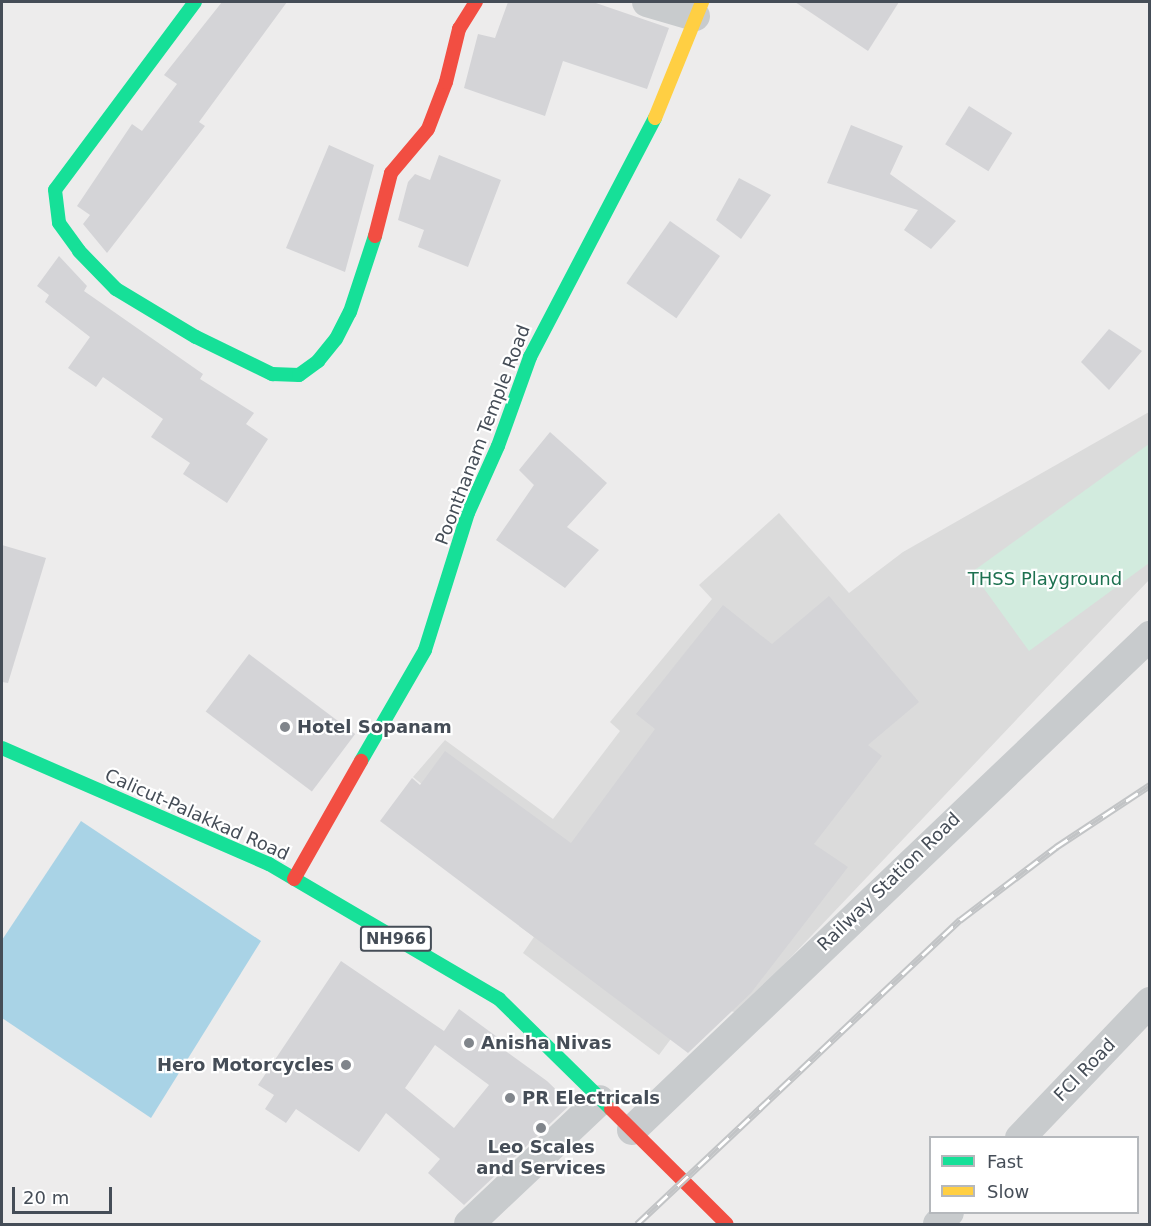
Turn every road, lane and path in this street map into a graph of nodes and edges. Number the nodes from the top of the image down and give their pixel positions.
1 (195, 2) edge
2 (476, 2) edge
3 (647, 2) edge
4 (699, 9) edge
5 (1149, 636) edge
6 (2, 748) edge
7 (294, 879) junction
8 (1149, 1002) edge
9 (600, 1100) junction
10 (632, 1130) junction
11 (1021, 1136) edge
12 (469, 1224) edge
13 (726, 1224) edge

1 - 2 main road
3 - 4 street
4 - 7 main road, Poonthanam Temple Road
5 - 10 street, Railway Station Road
6 - 7 main road, Calicut-Palakkad Road / NH966
7 - 9 main road, Calicut-Palakkad Road / NH966
8 - 11 street, FCI Road
9 - 10 main road, Calicut-Palakkad Road / NH966
9 - 12 street
10 - 13 main road, Calicut-Palakkad Road / NH966

